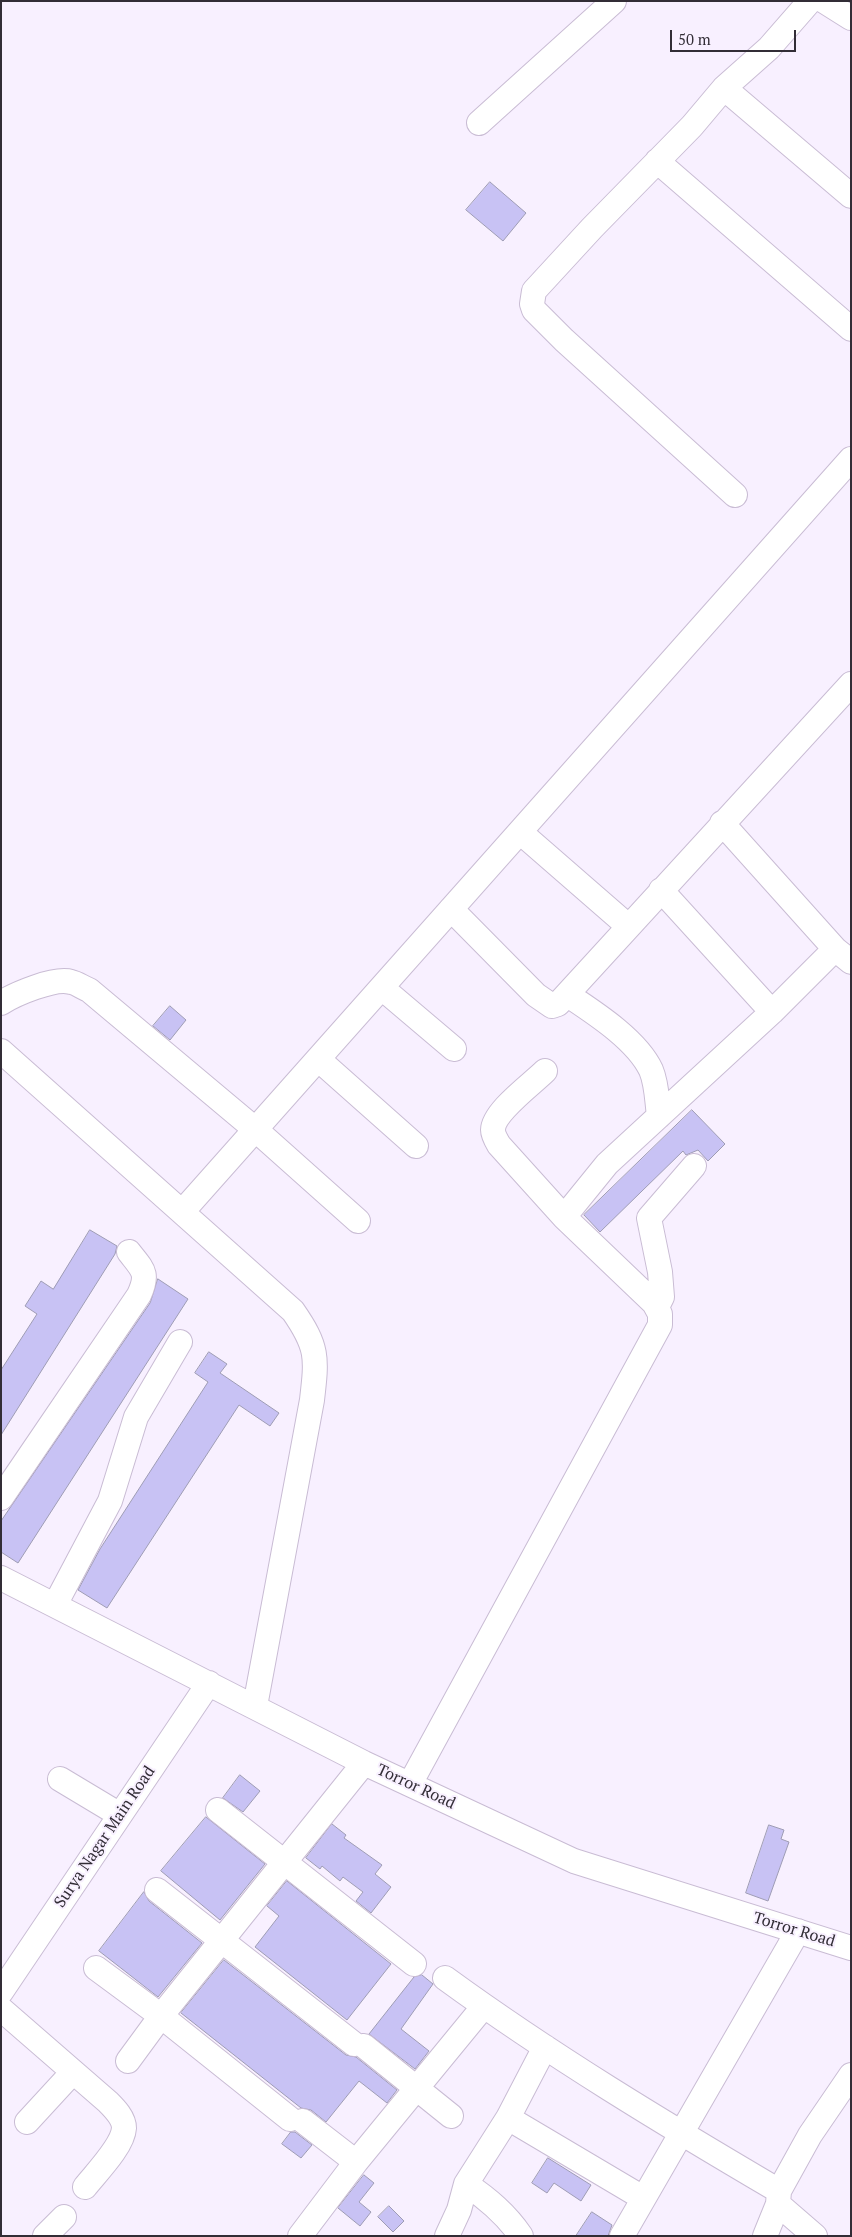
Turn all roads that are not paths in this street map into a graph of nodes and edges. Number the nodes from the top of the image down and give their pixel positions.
1 (614, 1) edge
2 (810, 1) edge
3 (824, 1) edge
4 (851, 18) edge
5 (724, 88) junction
6 (479, 122) dead end
7 (657, 160) junction
8 (851, 196) edge
9 (851, 329) edge
10 (851, 459) edge
11 (734, 495) dead end
12 (851, 684) edge
13 (722, 823) junction
14 (520, 832) junction
15 (661, 890) junction
16 (451, 909) junction
17 (628, 926) junction
18 (843, 956) edge
19 (382, 988) junction
20 (568, 995) junction
21 (1, 1003) edge
22 (772, 1012) junction
23 (454, 1050) dead end
24 (1, 1051) edge
25 (318, 1059) junction
26 (545, 1072) dead end
27 (659, 1116) junction
28 (256, 1130) junction
29 (416, 1146) dead end
30 (694, 1166) dead end
31 (182, 1212) junction
32 (564, 1217) junction
33 (358, 1221) dead end
34 (129, 1252) dead end
35 (657, 1308) junction
36 (180, 1342) dead end
37 (1, 1498) edge
38 (1, 1578) edge
39 (55, 1605) junction
40 (209, 1683) junction
41 (255, 1706) junction
42 (364, 1763) junction
43 (60, 1779) dead end
44 (410, 1784) junction
45 (218, 1810) dead end
46 (120, 1815) junction
47 (285, 1862) junction
48 (157, 1890) dead end
49 (798, 1931) junction
50 (222, 1941) junction
51 (851, 1948) edge
52 (414, 1964) dead end
53 (96, 1968) dead end
54 (445, 1978) dead end
55 (1, 1992) edge
56 (484, 2006) junction
57 (1, 2009) edge
58 (161, 2016) junction
59 (545, 2047) junction
60 (128, 2061) dead end
61 (73, 2072) junction
62 (851, 2075) edge
63 (416, 2089) junction
64 (451, 2116) dead end
65 (508, 2118) junction
66 (27, 2122) dead end
67 (681, 2134) junction
68 (356, 2162) junction
69 (466, 2184) junction
70 (85, 2187) dead end
71 (778, 2197) junction
72 (643, 2198) junction
73 (64, 2218) dead end
74 (45, 2236) edge
75 (300, 2236) edge
76 (447, 2236) edge
77 (521, 2236) edge
78 (622, 2236) edge
79 (765, 2236) edge
80 (815, 2236) edge

1 - 6 street
2 - 5 street
3 - 4 street
5 - 7 street
5 - 8 street
7 - 9 street
7 - 11 street
10 - 14 street
12 - 13 street
13 - 15 street
13 - 18 street
14 - 16 street
14 - 17 street
15 - 17 street
15 - 22 street
16 - 19 street
16 - 20 street
17 - 20 street
18 - 22 street
19 - 23 street
19 - 25 street
20 - 27 street
21 - 28 street
22 - 27 street
24 - 31 street
25 - 28 street
25 - 29 street
26 - 32 street
27 - 32 street
28 - 31 street
28 - 33 street
30 - 35 street
31 - 41 street
32 - 35 street
34 - 37 street
35 - 44 street
36 - 39 street
38 - 39 street, Torror Road
39 - 40 street, Torror Road
40 - 41 street, Torror Road
40 - 46 street, Surya Nagar Main Road
41 - 42 street, Torror Road
42 - 44 street, Torror Road
42 - 47 street
43 - 46 street
44 - 49 street, Torror Road
45 - 47 street
46 - 55 street, Surya Nagar Main Road
47 - 50 street
47 - 52 street
48 - 50 street
49 - 51 street, Torror Road
49 - 67 street
50 - 58 street
50 - 63 street
53 - 58 street
54 - 56 street
56 - 59 street
56 - 63 street
57 - 61 street
58 - 60 street
58 - 68 street
59 - 65 street
59 - 67 street
61 - 66 street
61 - 70 street
62 - 71 street
63 - 64 street
63 - 68 street
65 - 69 street
65 - 72 street
67 - 71 street
67 - 72 street
68 - 75 street
69 - 76 street
69 - 77 street
71 - 79 street
71 - 80 street
72 - 78 street
73 - 74 street

